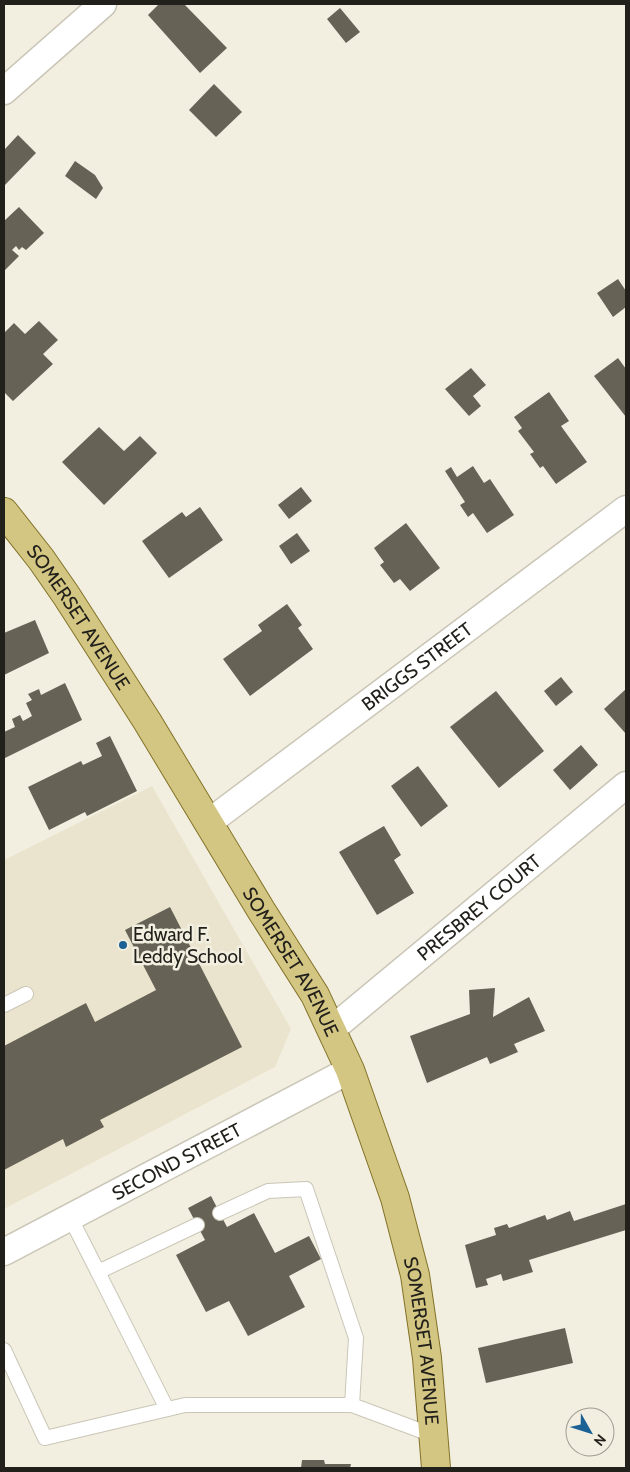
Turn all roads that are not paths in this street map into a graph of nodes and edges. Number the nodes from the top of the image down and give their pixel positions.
1 (103, 4) edge
2 (4, 91) edge
3 (626, 510) edge
4 (4, 512) edge
5 (626, 785) edge
6 (208, 823) junction
7 (26, 994) dead end
8 (4, 1005) edge
9 (331, 1030) junction
10 (350, 1070) junction
11 (220, 1213) dead end
12 (70, 1217) junction
13 (197, 1225) dead end
14 (4, 1252) edge
15 (98, 1272) junction
16 (4, 1350) edge
17 (352, 1405) junction
18 (167, 1410) junction
19 (435, 1436) junction
20 (436, 1468) edge

1 - 2 street
3 - 6 street, BRIGGS STREET
4 - 6 main road, SOMERSET AVENUE
5 - 9 street, PRESBREY COURT
6 - 9 main road, SOMERSET AVENUE
7 - 8 lane
9 - 10 main road, SOMERSET AVENUE
10 - 12 street, SECOND STREET
10 - 19 main road, SOMERSET AVENUE
11 - 17 lane
12 - 14 street, SECOND STREET
12 - 15 lane
13 - 15 lane
15 - 18 lane
16 - 18 lane
17 - 18 lane
17 - 19 lane
19 - 20 main road, SOMERSET AVENUE

